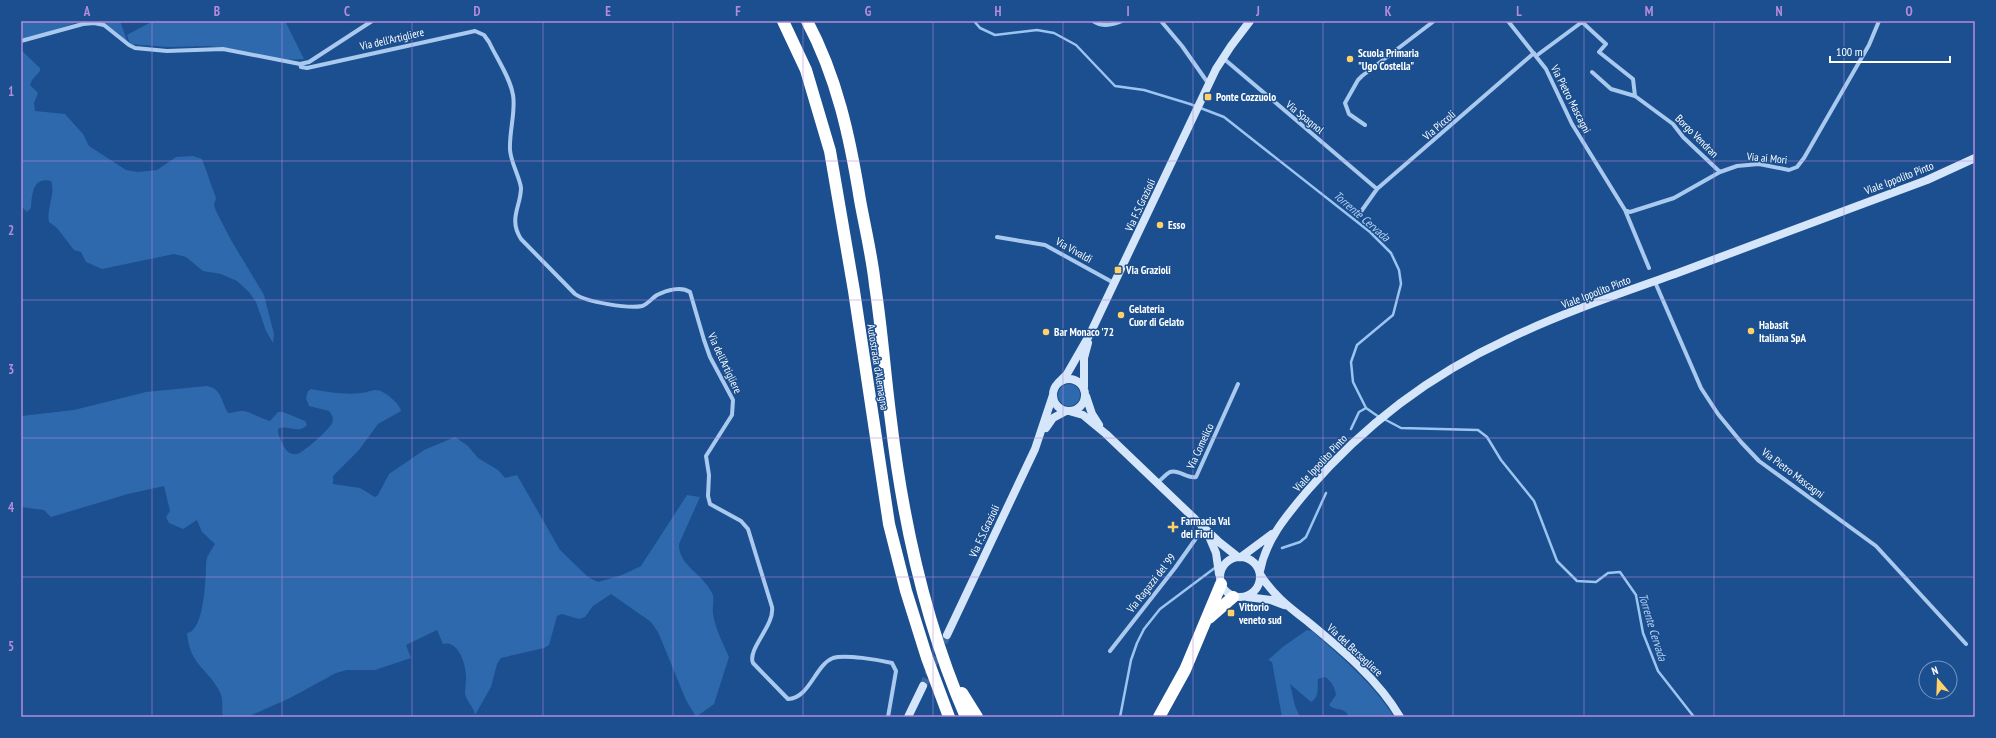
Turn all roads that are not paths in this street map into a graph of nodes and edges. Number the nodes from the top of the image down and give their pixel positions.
1 (372, 21) edge
2 (783, 21) edge
3 (807, 21) edge
4 (1093, 21) edge
5 (1122, 21) edge
6 (1161, 21) edge
7 (1250, 21) edge
8 (1434, 21) edge
9 (1508, 21) edge
10 (1880, 21) edge
11 (21, 42) edge
12 (1535, 54) junction
13 (1223, 58) junction
14 (300, 64) junction
15 (1592, 72) dead end
16 (1208, 84) junction
17 (1635, 96) junction
18 (1365, 125) dead end
19 (1975, 158) edge
20 (1720, 172) junction
21 (1377, 189) junction
22 (1626, 210) junction
23 (1360, 213) dead end
24 (998, 237) dead end
25 (1649, 268) dead end
26 (1654, 281) junction
27 (1114, 284) junction
28 (1090, 334) junction
29 (1058, 383) junction
30 (1238, 384) dead end
31 (1084, 387) junction
32 (1053, 396) junction
33 (1086, 396) junction
34 (1067, 411) junction
35 (1106, 434) junction
36 (1041, 436) junction
37 (1157, 483) junction
38 (1202, 525) junction
39 (1277, 529) junction
40 (1240, 557) junction
41 (1260, 572) junction
42 (1220, 581) junction
43 (1233, 597) junction
44 (1246, 597) junction
45 (1288, 607) junction
46 (1208, 619) junction
47 (947, 635) tunnel mouth
48 (1966, 644) dead end
49 (940, 651) junction
50 (1110, 651) dead end
51 (923, 686) tunnel mouth
52 (888, 717) edge
53 (908, 717) edge
54 (949, 717) edge
55 (966, 717) edge
56 (977, 717) edge
57 (1159, 717) edge
58 (1400, 717) edge

1 - 14 street
2 - 54 highway, Autostrada d'Alemagna
3 - 49 highway, Autostrada d'Alemagna
4 - 5 street
6 - 16 street
7 - 13 main road, Via F.S.Grazioli
8 - 18 street
9 - 12 street, Via Pietro Mascagni
10 - 20 street, Via ai Mori
11 - 14 street
12 - 17 street
12 - 21 street, Via Piccoli
12 - 22 street, Via Pietro Mascagni
13 - 16 main road, Via F.S.Grazioli
13 - 21 street, Via Spagnol
14 - 52 street, Via dell'Artigliere
15 - 17 street
16 - 27 main road, Via F.S.Grazioli
17 - 20 street, Borgo Vendran
19 - 26 main road, Viale Ippolito Pinto
20 - 22 street, Via ai Mori
21 - 23 street, Via Piccoli
22 - 25 street, Via Pietro Mascagni
24 - 27 street, Via Vivaldi
26 - 39 main road, Viale Ippolito Pinto
26 - 48 street, Via Pietro Mascagni
27 - 28 main road, Via F.S.Grazioli
28 - 29 main road, Via F.S.Grazioli
28 - 31 main road, Via F.S.Grazioli
29 - 31 main road
29 - 32 main road
30 - 37 street, Via Comelico
31 - 33 main road
32 - 34 main road
32 - 36 main road, Via F.S.Grazioli
33 - 34 main road
33 - 35 main road
34 - 35 main road
34 - 36 main road, Via F.S.Grazioli
35 - 37 main road
36 - 47 main road, Via F.S.Grazioli
37 - 38 main road
38 - 40 main road
38 - 42 main road
38 - 50 street, Via Ragazzi del '99
39 - 40 main road, Viale Ippolito Pinto
39 - 41 main road, Viale Ippolito Pinto
40 - 41 main road
40 - 42 main road
41 - 44 main road
41 - 45 main road, Via del Bersagliere
42 - 43 main road
42 - 46 highway
43 - 44 main road
43 - 46 highway
44 - 45 main road, Via del Bersagliere
45 - 58 main road, Via del Bersagliere
46 - 57 highway
49 - 55 highway, Autostrada d'Alemagna
49 - 56 highway
51 - 53 main road

